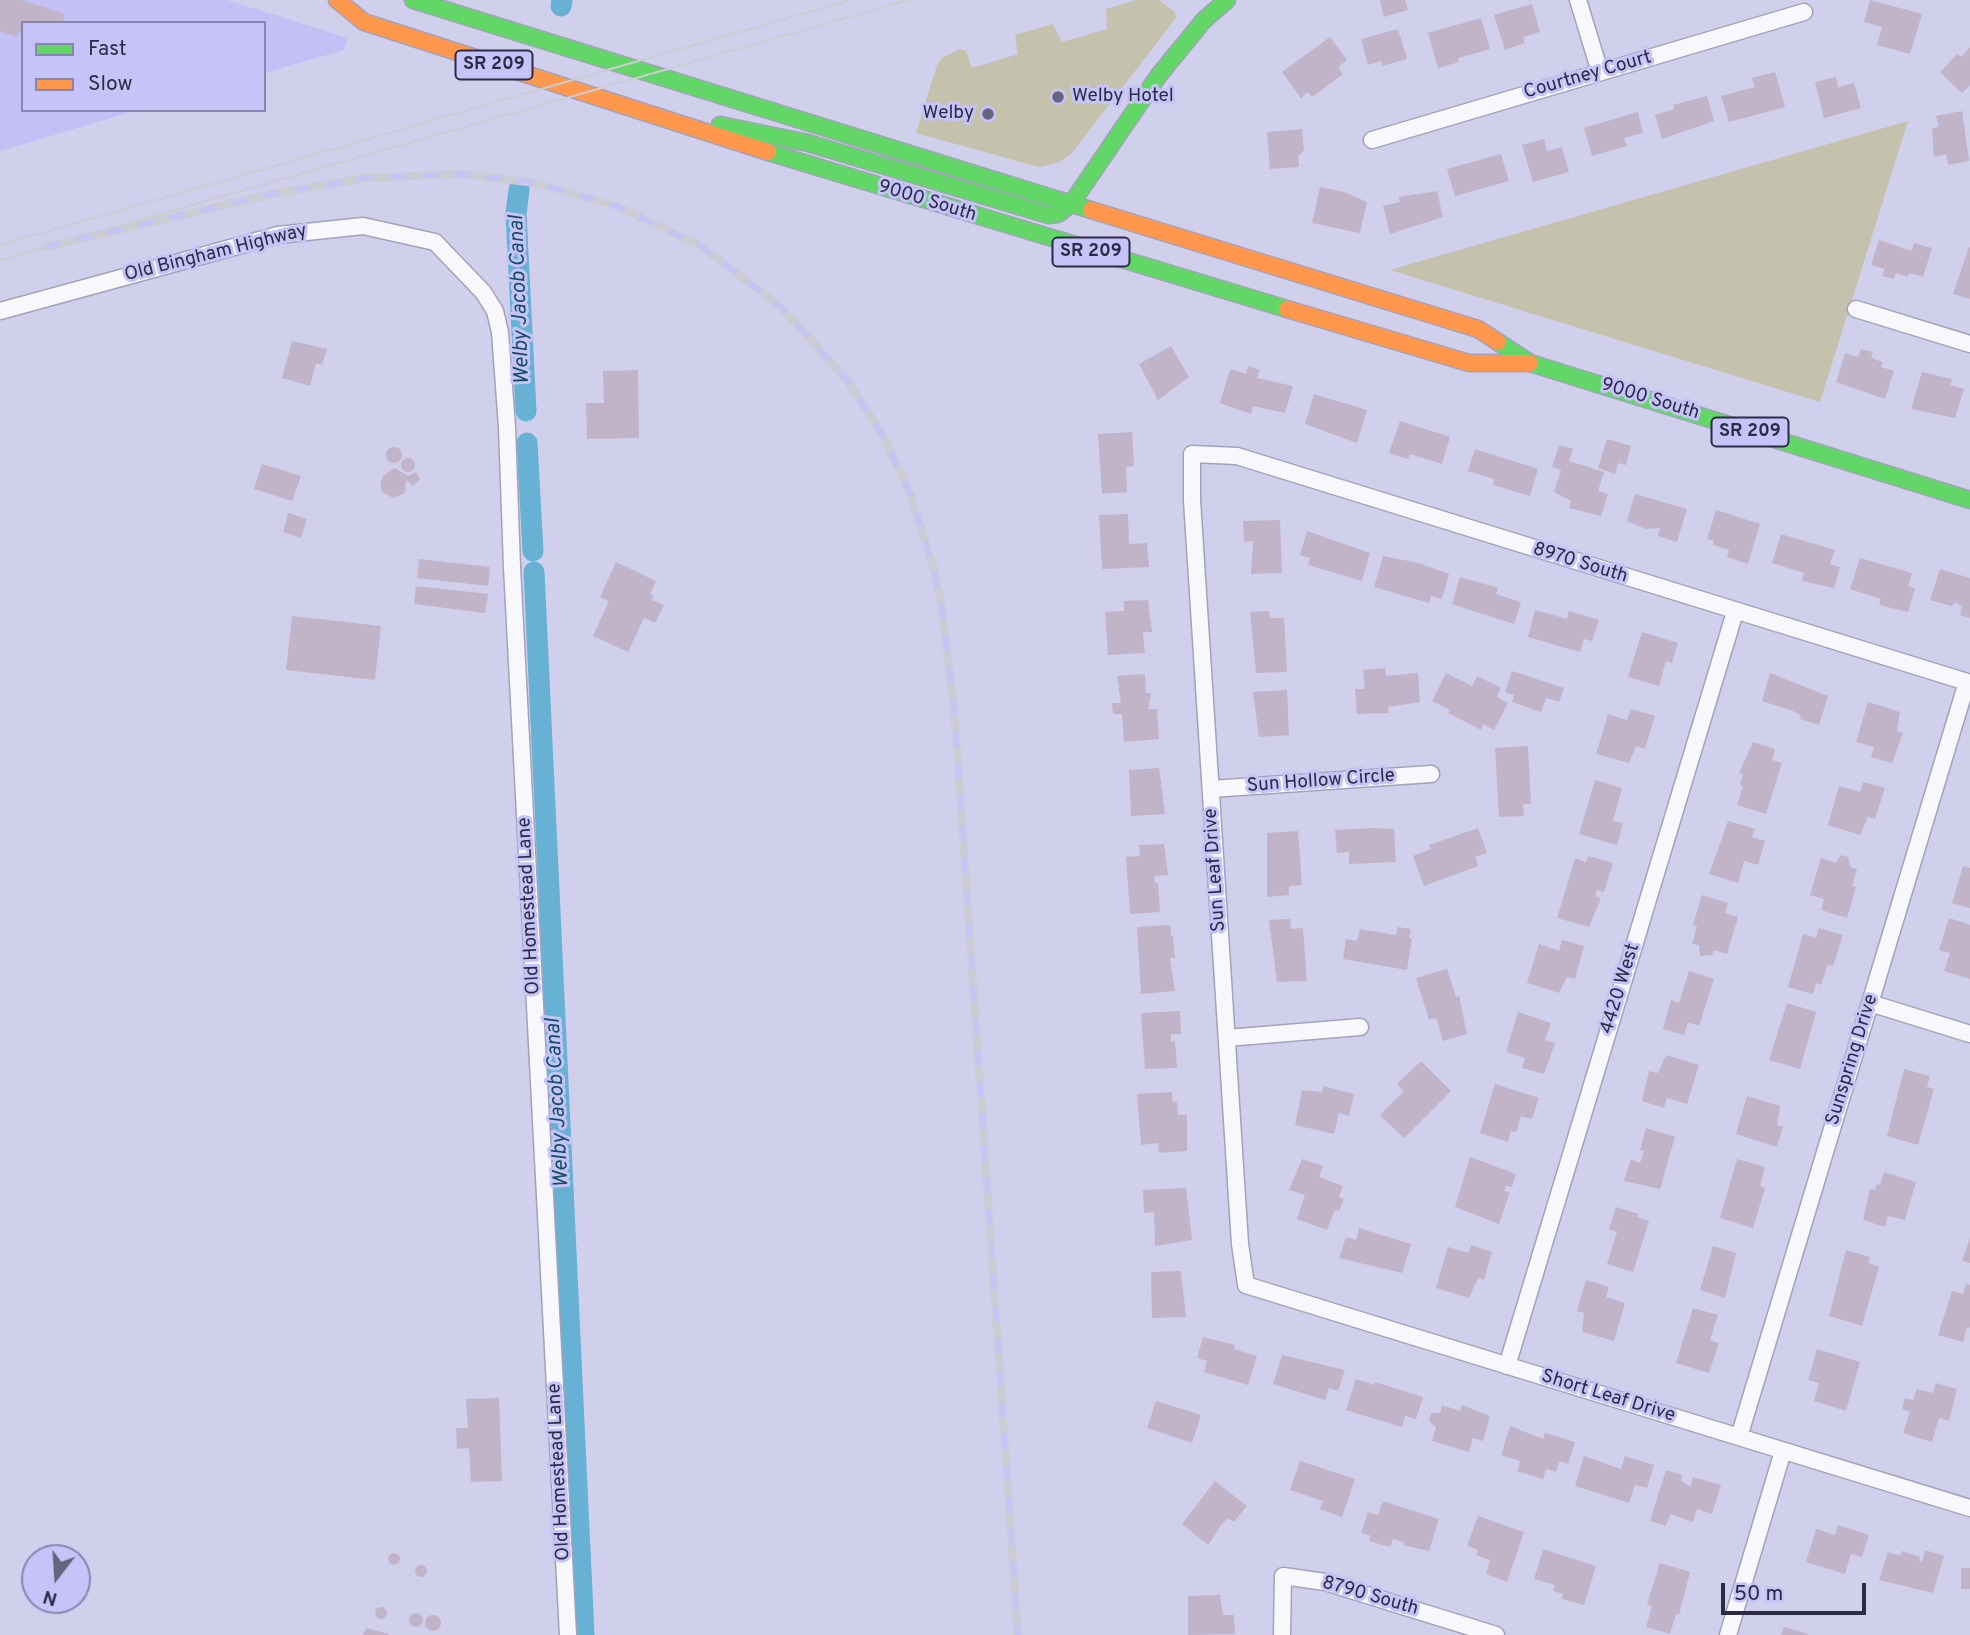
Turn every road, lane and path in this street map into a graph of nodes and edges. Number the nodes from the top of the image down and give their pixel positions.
1 (337, 0) edge
2 (413, 0) edge
3 (1227, 0) edge
4 (1578, 0) edge
5 (1804, 12) dead end
6 (1600, 72) junction
7 (657, 118) junction
8 (1372, 139) dead end
9 (1071, 204) junction
10 (435, 242) joint
11 (1856, 309) dead end
12 (0, 312) edge
13 (1970, 344) edge
14 (1530, 363) junction
15 (1192, 454) joint
16 (1970, 500) edge
17 (1735, 612) junction
18 (1967, 682) joint
19 (1431, 774) dead end
20 (1211, 789) junction
21 (1871, 1003) junction
22 (1360, 1027) dead end
23 (1970, 1034) edge
24 (1227, 1038) junction
25 (1246, 1285) joint
26 (1507, 1366) junction
27 (1739, 1437) junction
28 (1783, 1451) junction
29 (1970, 1508) edge
30 (568, 1635) edge
31 (1282, 1635) edge
32 (1496, 1635) edge
33 (1728, 1635) edge

1 - 7 main road, 9000 South / SR 209
2 - 9 main road, 9000 South / SR 209
3 - 9 main road
4 - 6 street
5 - 6 street, Courtney Court
6 - 8 street, Courtney Court
7 - 9 main road
7 - 14 main road, 9000 South / SR 209
9 - 14 main road, 9000 South / SR 209
10 - 12 street, Old Bingham Highway
10 - 30 street, Old Homestead Lane
11 - 13 street
14 - 16 main road, 9000 South / SR 209
15 - 17 street, 8970 South
15 - 20 street, Sun Leaf Drive
17 - 18 street, 8970 South
17 - 26 street, 4420 West
18 - 21 street, Sunspring Drive
19 - 20 street, Sun Hollow Circle
20 - 24 street, Sun Leaf Drive
21 - 23 street
21 - 27 street, Sunspring Drive
22 - 24 street
24 - 25 street, Sun Leaf Drive
25 - 26 street, Short Leaf Drive
26 - 27 street, Short Leaf Drive
27 - 28 street, Short Leaf Drive
28 - 29 street, Short Leaf Drive
28 - 33 street
31 - 32 street, 8790 South

